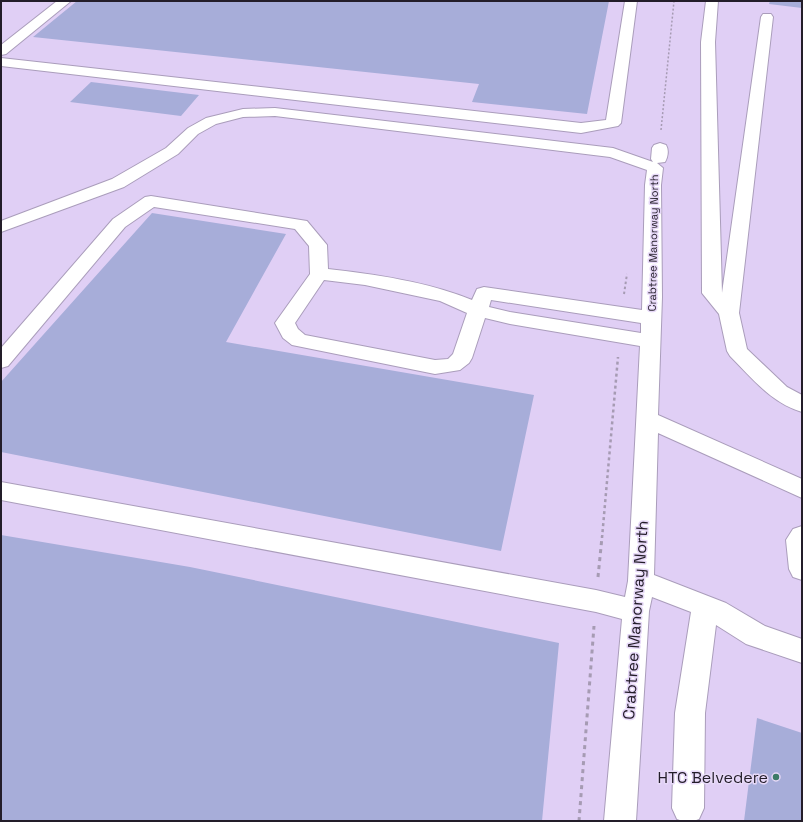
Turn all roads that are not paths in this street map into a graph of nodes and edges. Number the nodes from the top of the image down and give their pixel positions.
1 (64, 1) edge
2 (631, 1) edge
3 (712, 1) edge
4 (767, 17) dead end
5 (1, 51) edge
6 (1, 62) edge
7 (1, 227) edge
8 (319, 274) junction
9 (478, 310) junction
10 (729, 314) junction
11 (651, 318) junction
12 (650, 341) junction
13 (1, 361) edge
14 (802, 404) edge
15 (647, 419) junction
16 (802, 489) edge
17 (1, 491) edge
18 (802, 536) edge
19 (802, 569) edge
20 (640, 581) junction
21 (705, 606) junction
22 (636, 611) junction
23 (802, 651) edge
24 (688, 808) dead end
25 (620, 821) edge

1 - 5 street
2 - 6 street
3 - 10 street
4 - 10 street
7 - 11 street, Crabtree Manorway North
8 - 9 street
8 - 9 street
8 - 13 street
9 - 11 street
9 - 12 street
10 - 14 street
11 - 12 street, Crabtree Manorway North
12 - 15 street, Crabtree Manorway North
15 - 16 street
15 - 20 street, Crabtree Manorway North
17 - 22 street
18 - 19 street
20 - 21 street
20 - 22 street, Crabtree Manorway North
21 - 23 street
21 - 24 street
22 - 25 street, Crabtree Manorway North

